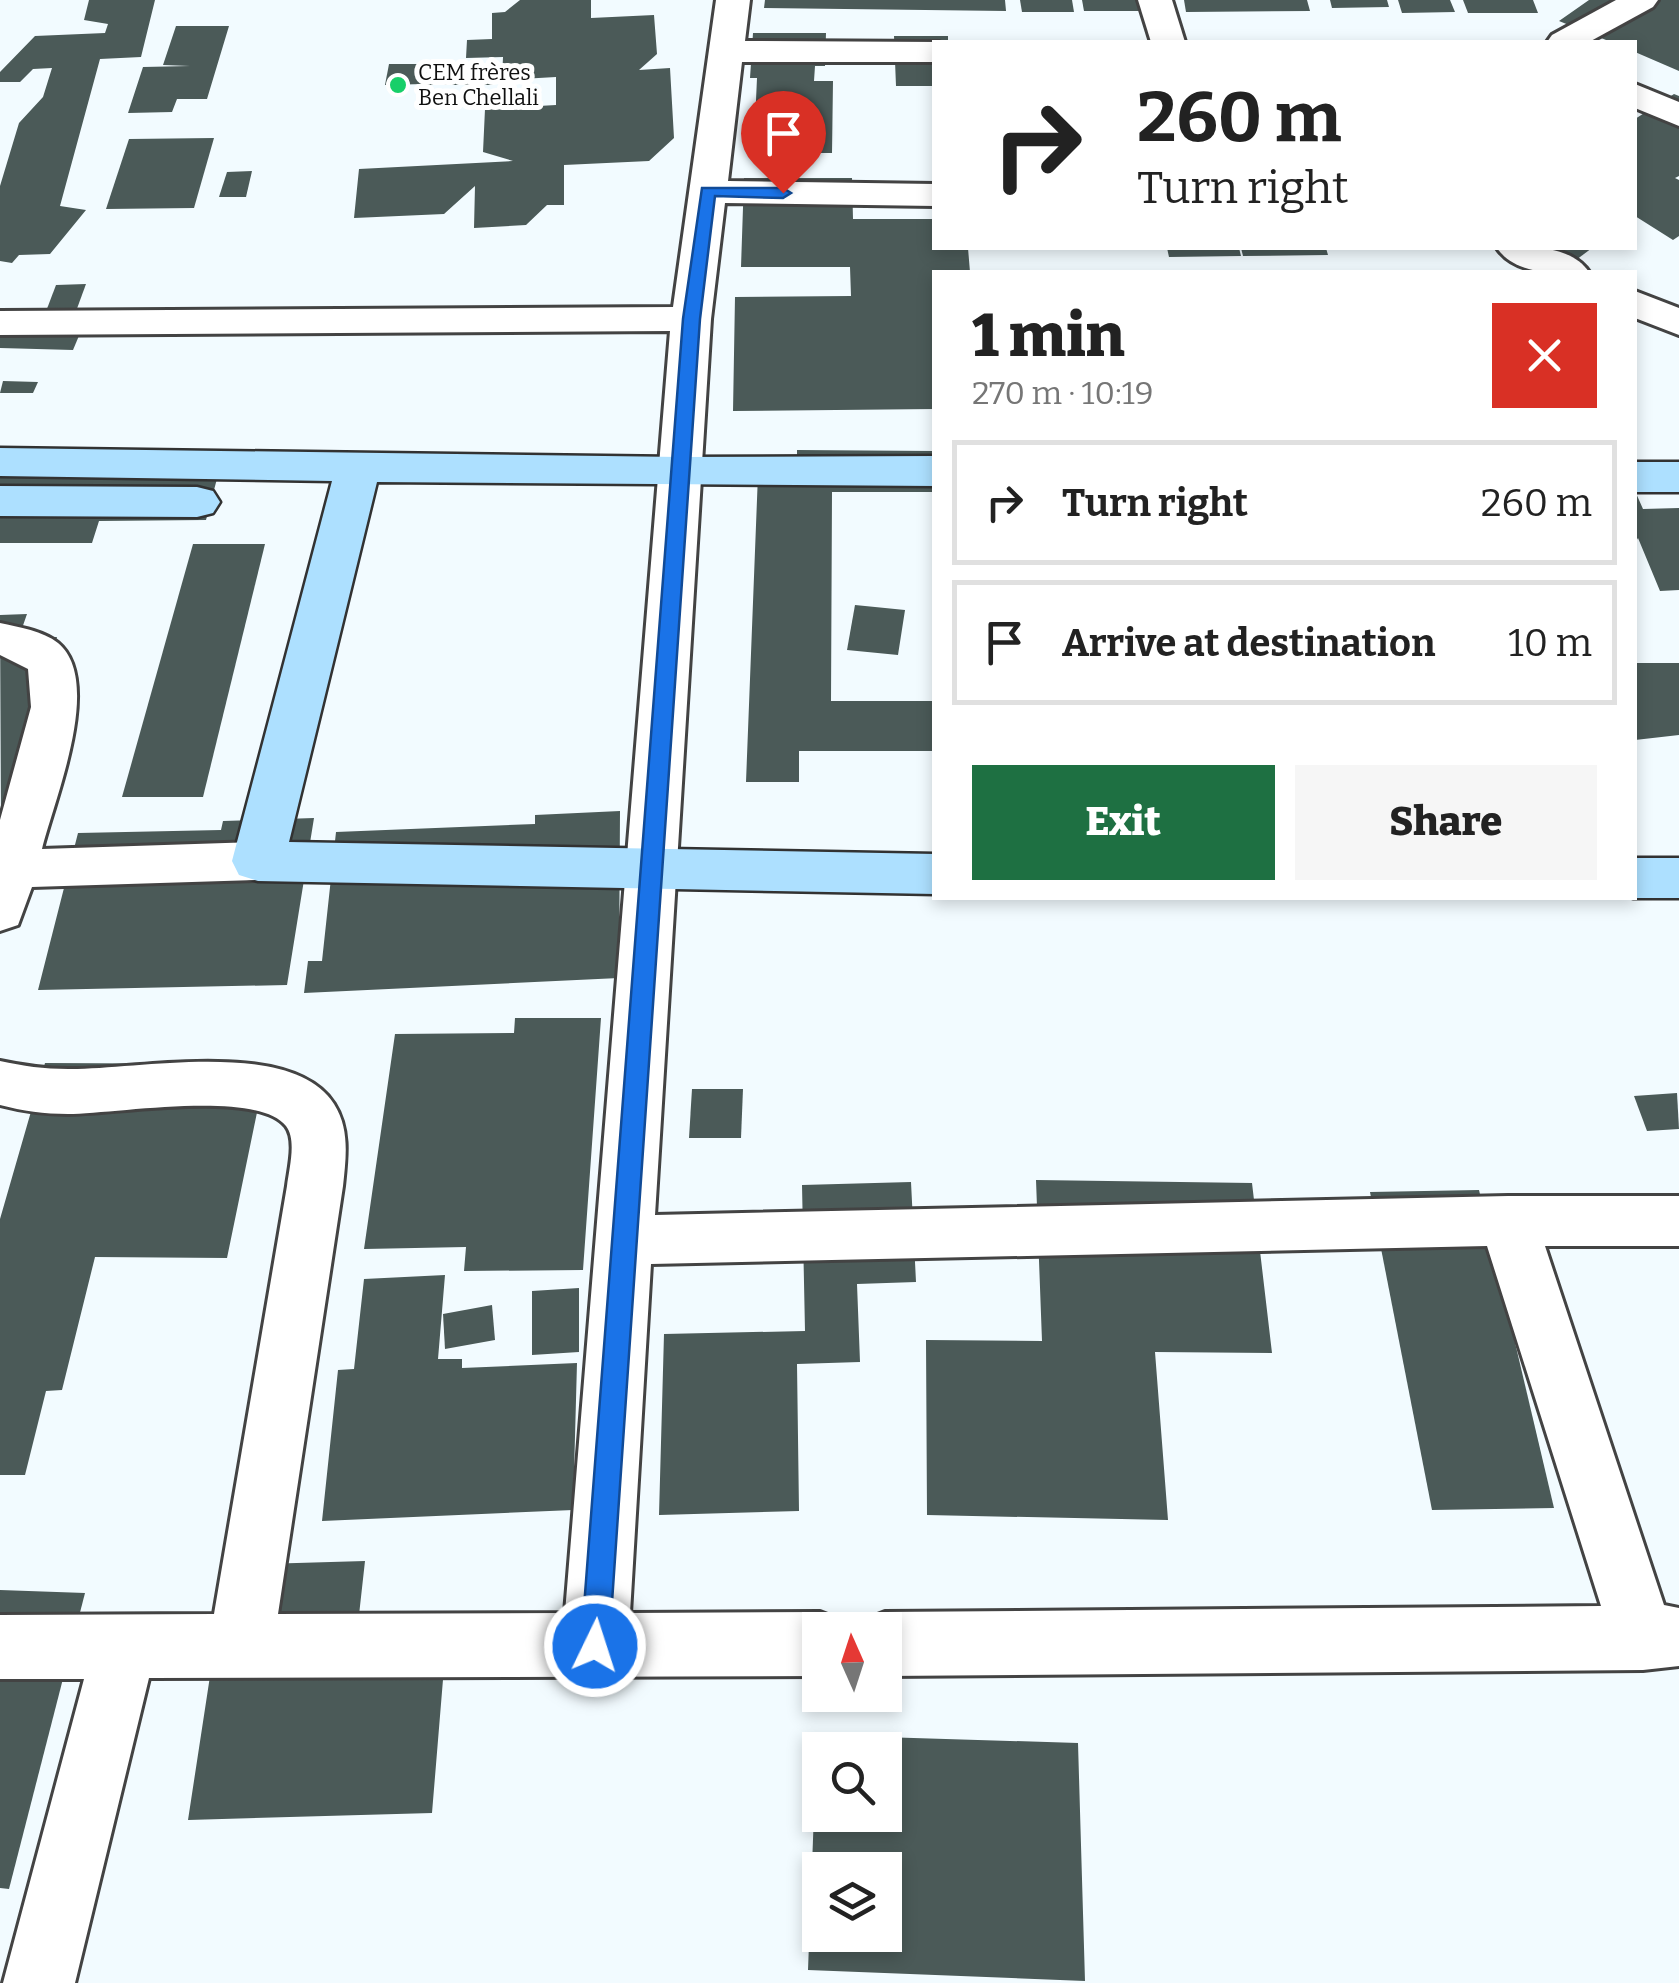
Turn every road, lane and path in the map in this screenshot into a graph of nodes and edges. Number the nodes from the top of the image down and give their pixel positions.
1 (733, 0) edge
2 (1155, 0) edge
3 (1641, 0) edge
4 (1167, 40) edge
5 (1568, 40) edge
6 (725, 51) junction
7 (932, 52) edge
8 (1637, 97) edge
9 (1679, 116) edge
10 (707, 192) junction
11 (932, 195) edge
12 (1520, 250) edge
13 (1566, 270) edge
14 (1637, 303) edge
15 (692, 319) junction
16 (1679, 323) edge
17 (0, 324) edge
18 (0, 462) edge
19 (932, 470) edge
20 (680, 472) junction
21 (1637, 477) edge
22 (1679, 477) edge
23 (354, 484) junction
24 (0, 501) edge
25 (0, 639) edge
26 (258, 861) junction
27 (651, 870) junction
28 (932, 874) edge
29 (1637, 878) edge
30 (1679, 878) edge
31 (5, 890) edge
32 (0, 1082) edge
33 (1508, 1221) junction
34 (1679, 1222) edge
35 (625, 1240) junction
36 (1661, 1637) edge
37 (802, 1644) edge
38 (902, 1644) edge
39 (125, 1646) junction
40 (240, 1646) junction
41 (595, 1646) junction
42 (0, 1647) edge
43 (39, 1983) edge

1 - 6 street
2 - 4 street
3 - 5 street
6 - 7 street
6 - 10 street
8 - 9 street
10 - 11 street
10 - 15 street
12 - 13 street
14 - 16 street
15 - 17 street
15 - 20 street
18 - 23 street
19 - 20 street
20 - 23 street
20 - 27 street
21 - 22 street
23 - 24 street
23 - 26 street
25 - 31 street
26 - 27 street
26 - 31 street
27 - 28 street
27 - 35 street
29 - 30 street
32 - 40 street
33 - 34 street
33 - 35 street
33 - 36 street
35 - 41 street
36 - 38 street
37 - 41 street
39 - 40 street
39 - 42 street
39 - 43 street
40 - 41 street

